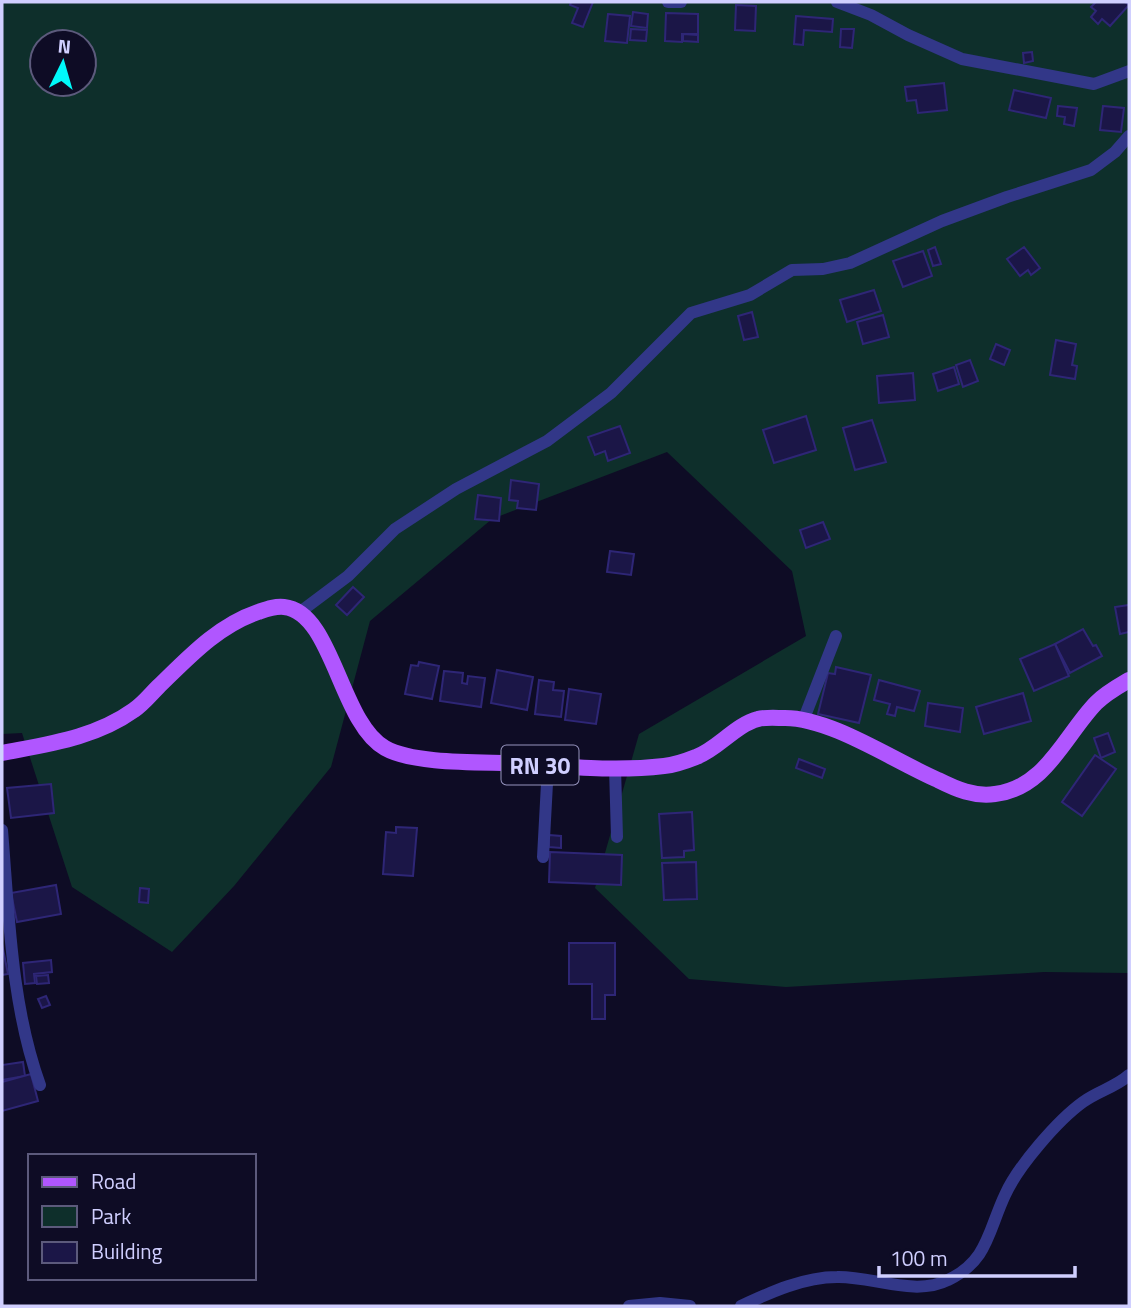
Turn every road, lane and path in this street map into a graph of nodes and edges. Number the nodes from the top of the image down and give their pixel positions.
1 (668, 2) edge
2 (681, 2) edge
3 (837, 2) edge
4 (1129, 71) edge
5 (1129, 136) edge
6 (300, 612) junction
7 (836, 636) dead end
8 (1129, 680) edge
9 (803, 721) junction
10 (2, 753) edge
11 (548, 765) junction
12 (615, 768) junction
13 (2, 830) edge
14 (617, 837) dead end
15 (543, 857) dead end
16 (1129, 1075) edge
17 (40, 1085) dead end
18 (629, 1306) edge
19 (690, 1306) edge
20 (741, 1306) edge

1 - 2 street
3 - 4 street
5 - 6 street
6 - 10 main road
6 - 11 main road, RN 30
7 - 9 street
8 - 9 main road, RN 30
9 - 12 main road, RN 30
11 - 12 main road, RN 30
11 - 15 street
12 - 14 street
13 - 17 street
16 - 20 street
18 - 19 street

